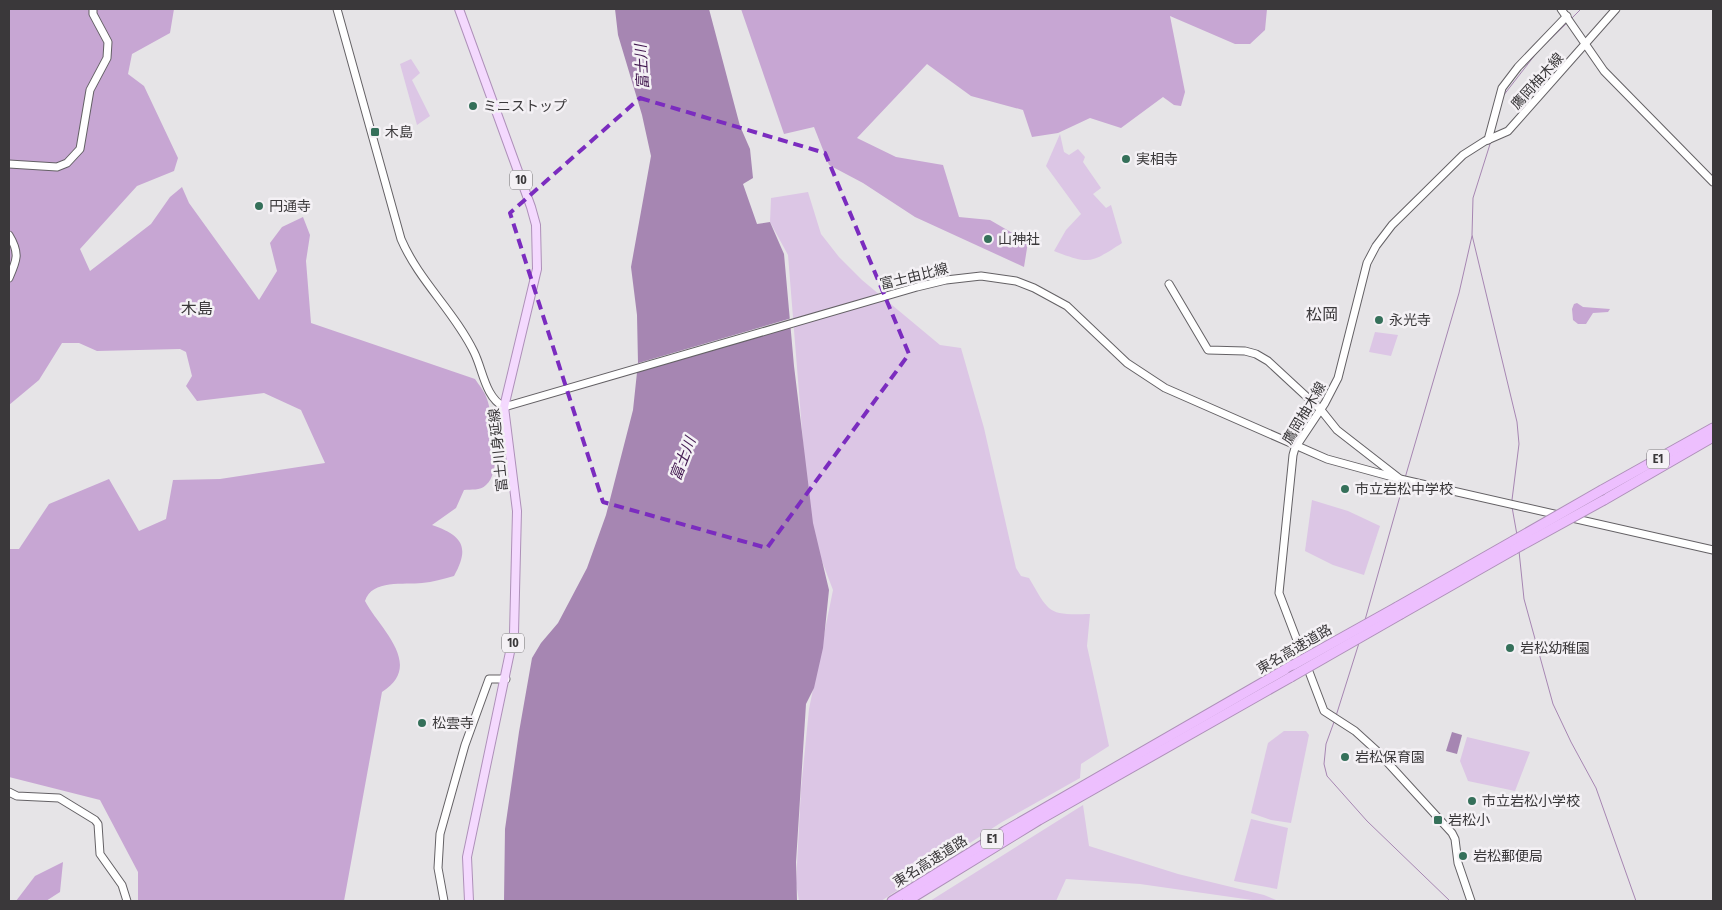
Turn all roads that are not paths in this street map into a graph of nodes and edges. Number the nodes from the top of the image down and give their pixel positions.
1 (93, 9) edge
2 (337, 9) edge
3 (459, 9) edge
4 (1561, 9) edge
5 (1616, 9) edge
6 (1569, 18) junction
7 (1586, 45) junction
8 (1488, 140) junction
9 (9, 164) edge
10 (1713, 182) edge
11 (9, 235) edge
12 (9, 278) edge
13 (1169, 284) dead end
14 (504, 407) junction
15 (1321, 410) junction
16 (1713, 428) edge
17 (1713, 437) edge
18 (1296, 446) junction
19 (1400, 479) junction
20 (1603, 495) junction
21 (1713, 550) edge
22 (1399, 611) junction
23 (506, 679) junction
24 (1096, 783) junction
25 (9, 792) edge
26 (127, 901) edge
27 (444, 901) edge
28 (469, 901) edge
29 (892, 901) edge
30 (907, 901) edge
31 (1471, 901) edge

1 - 9 street
2 - 14 street
3 - 14 main road, 富士川身延線 / 10
4 - 6 street
5 - 7 street, 鷹岡柚木線
6 - 7 street
6 - 8 street
7 - 8 street, 鷹岡柚木線
7 - 10 street
8 - 15 street, 鷹岡柚木線
11 - 12 street
13 - 15 street
14 - 18 street, 富士由比線
14 - 23 main road, 富士川身延線 / 10
15 - 18 street, 鷹岡柚木線
15 - 19 street
16 - 20 highway, 東名高速道路 / E1
17 - 20 highway, 東名高速道路 / E1
18 - 19 street, 富士由比線
18 - 31 street, 鷹岡柚木線
19 - 21 street, 富士由比線
20 - 22 highway, 東名高速道路 / E1, bridge
22 - 24 highway, 東名高速道路 / E1, bridge
22 - 24 highway, 東名高速道路 / E1, bridge
23 - 27 street
23 - 28 main road, 富士川身延線 / 10
24 - 29 highway, 東名高速道路 / E1
24 - 30 highway, 東名高速道路 / E1
25 - 26 street

